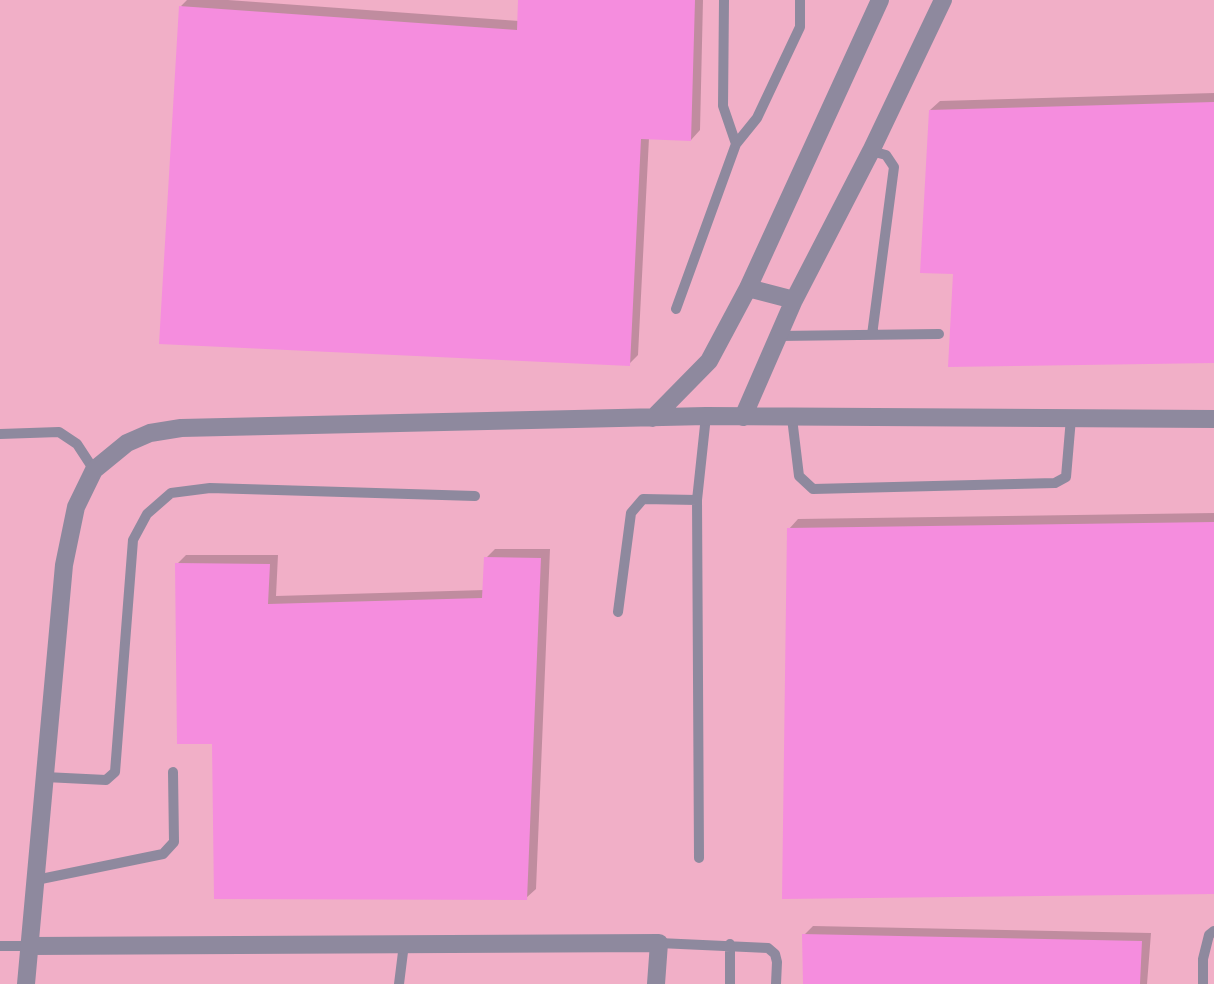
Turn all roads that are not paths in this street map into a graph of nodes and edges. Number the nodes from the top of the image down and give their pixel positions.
1 (724, 0) edge
2 (800, 0) edge
3 (880, 0) edge
4 (943, 0) edge
5 (736, 144) junction
6 (871, 151) junction
7 (748, 288) junction
8 (794, 300) junction
9 (676, 309) dead end
10 (939, 334) dead end
11 (872, 335) junction
12 (778, 336) junction
13 (706, 416) junction
14 (743, 417) junction
15 (653, 418) junction
16 (792, 418) junction
17 (1071, 418) junction
18 (1214, 419) edge
19 (0, 434) edge
20 (94, 470) junction
21 (475, 496) dead end
22 (697, 500) junction
23 (618, 612) dead end
24 (173, 772) dead end
25 (45, 777) junction
26 (699, 858) dead end
27 (36, 880) junction
28 (1214, 930) edge
29 (659, 943) junction
30 (404, 944) junction
31 (730, 944) junction
32 (0, 946) edge
33 (30, 946) junction
34 (26, 984) edge
35 (399, 984) edge
36 (656, 984) edge
37 (730, 984) edge
38 (776, 984) edge
39 (1203, 984) edge

1 - 5 lane
2 - 5 lane
3 - 7 street
4 - 6 street
5 - 9 lane
6 - 8 street
6 - 11 lane
7 - 8 street
7 - 15 street
8 - 12 street
10 - 11 lane
11 - 12 lane
12 - 14 street
13 - 14 street
13 - 15 street
13 - 22 lane
14 - 16 street
15 - 20 street
16 - 17 street
16 - 17 lane
17 - 18 street
19 - 20 lane
20 - 25 street
21 - 25 lane
22 - 23 lane
22 - 26 lane
24 - 27 lane
25 - 27 street
27 - 33 street
28 - 39 lane
29 - 30 street
29 - 31 lane
29 - 36 street
30 - 33 street
30 - 35 lane
31 - 37 lane
31 - 38 lane
32 - 33 lane
33 - 34 street

